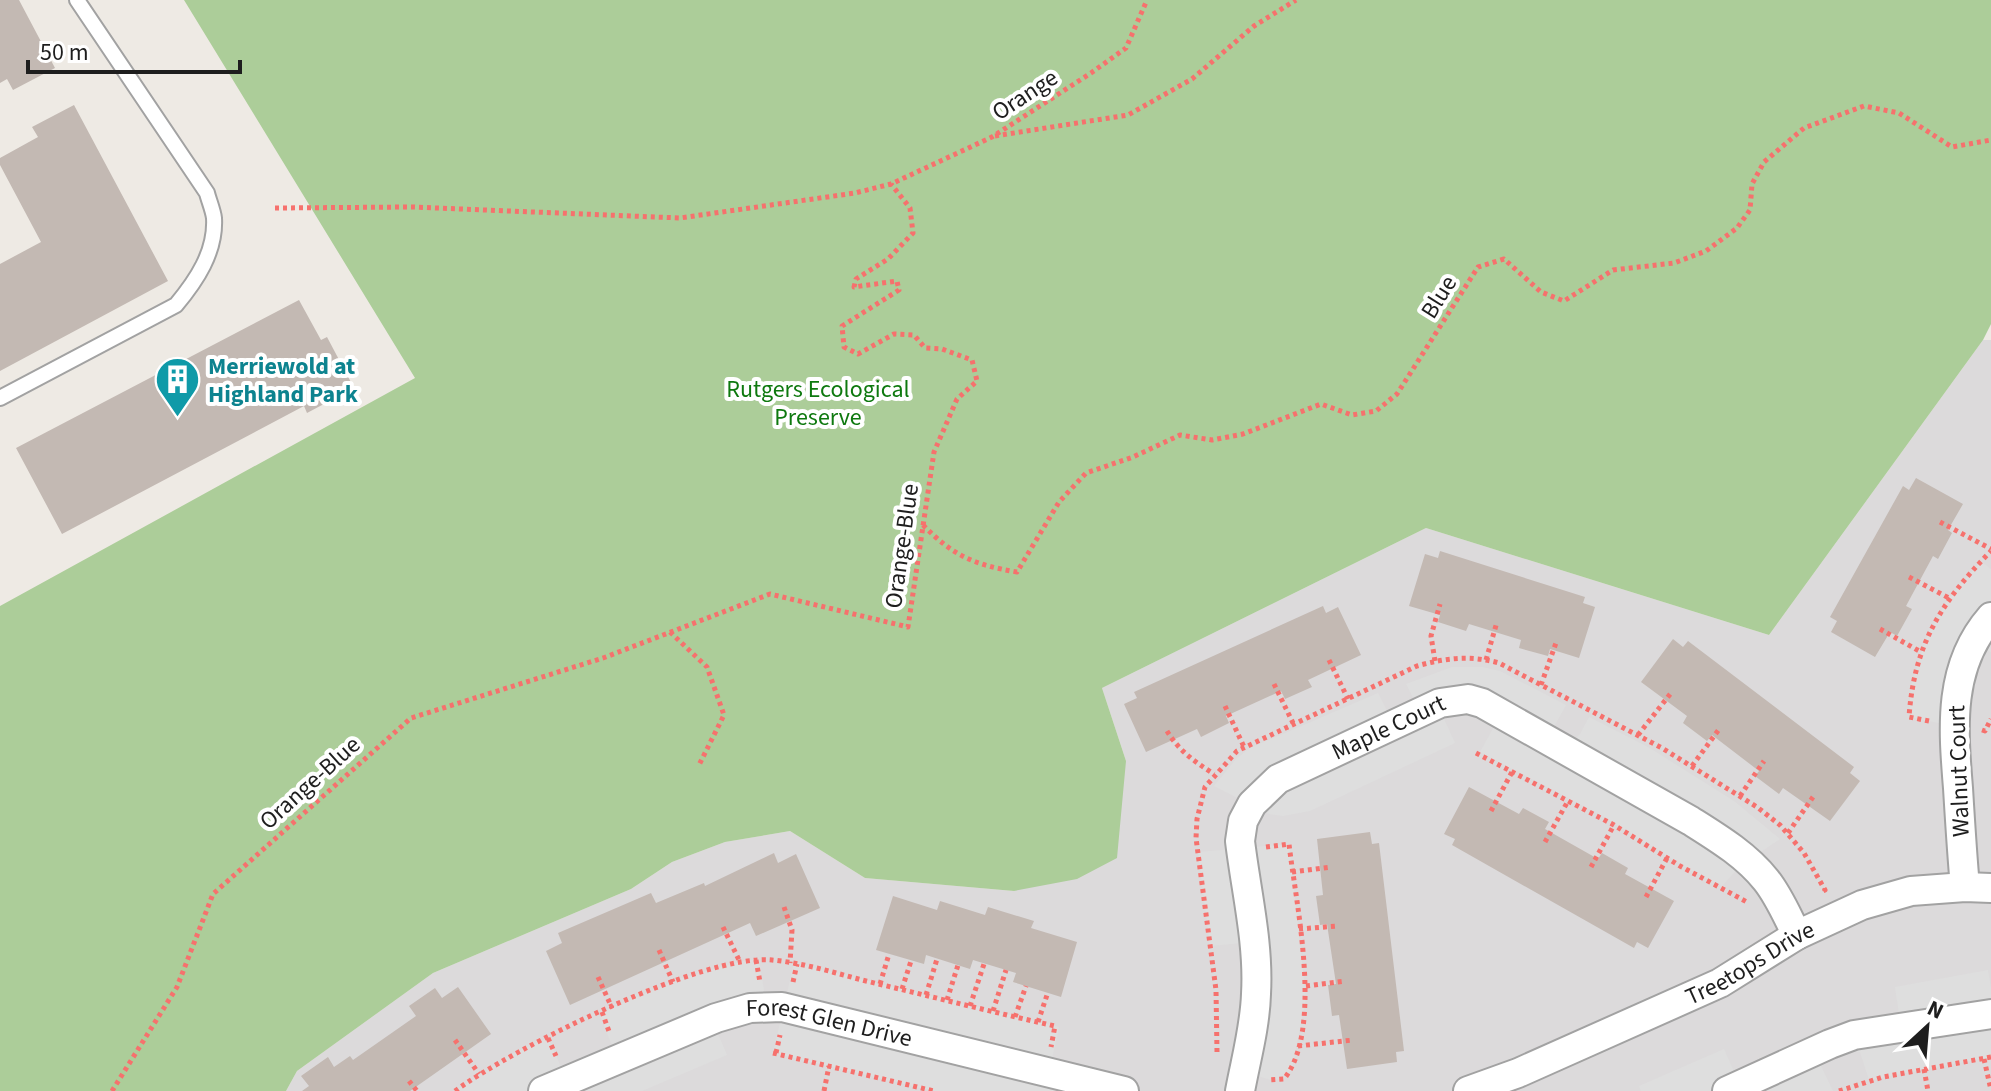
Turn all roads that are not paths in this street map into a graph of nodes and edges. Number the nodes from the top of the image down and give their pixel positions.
1 (77, 0) edge
2 (0, 398) edge
3 (1991, 617) edge
4 (1978, 888) edge
5 (1797, 935) junction
6 (1991, 1014) edge
7 (1248, 1081) edge
8 (1522, 1082) edge
9 (543, 1091) edge
10 (1124, 1091) edge
11 (1468, 1091) edge
12 (1727, 1091) edge

1 - 2 lane
3 - 4 street, Walnut Court
4 - 5 street, Treetops Drive
5 - 7 street, Maple Court
5 - 8 street, Treetops Drive
6 - 12 street
8 - 11 street, Treetops Drive
9 - 10 street, Forest Glen Drive

